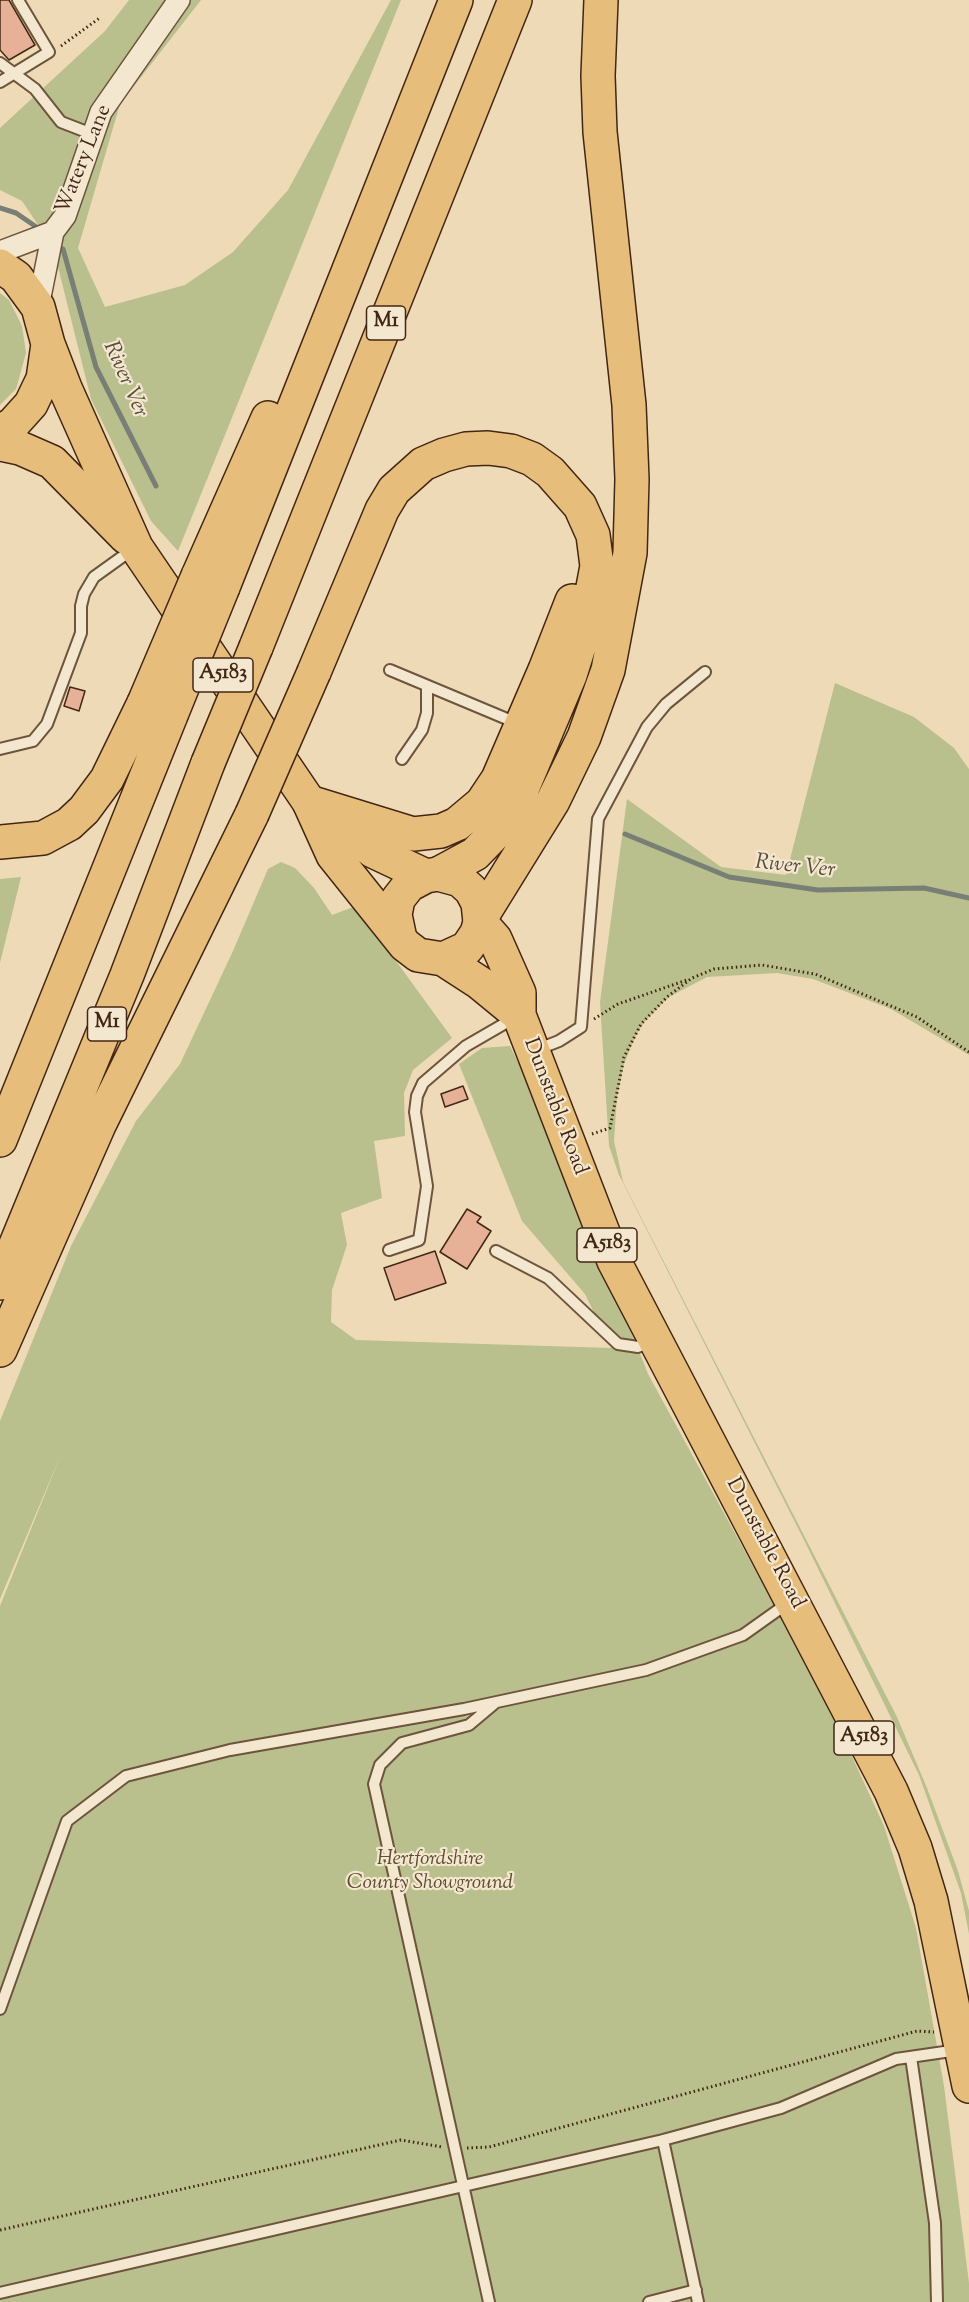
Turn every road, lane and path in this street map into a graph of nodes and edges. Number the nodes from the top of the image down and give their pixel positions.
1 (18, 0) edge
2 (179, 0) edge
3 (440, 0) edge
4 (456, 0) edge
5 (515, 0) edge
6 (600, 0) edge
7 (101, 17) dead end
8 (49, 52) junction
9 (0, 63) edge
10 (14, 74) junction
11 (0, 82) edge
12 (92, 134) junction
13 (53, 232) junction
14 (0, 252) edge
15 (0, 266) edge
16 (38, 307) junction
17 (48, 344) junction
18 (0, 432) edge
19 (0, 444) edge
20 (589, 523) junction
21 (136, 547) junction
22 (211, 582) junction
23 (390, 670) dead end
24 (705, 672) dead end
25 (427, 686) junction
26 (158, 709) junction
27 (522, 725) junction
28 (0, 749) edge
29 (402, 759) dead end
30 (309, 802) junction
31 (0, 842) edge
32 (432, 875) junction
33 (480, 920) junction
34 (399, 934) junction
35 (444, 959) junction
36 (692, 978) junction
37 (519, 1015) junction
38 (581, 1027) junction
39 (534, 1050) junction
40 (969, 1052) edge
41 (587, 1136) dead end
42 (0, 1140) edge
43 (389, 1250) dead end
44 (496, 1251) dead end
45 (0, 1283) edge
46 (653, 1340) junction
47 (0, 1350) edge
48 (792, 1599) junction
49 (496, 1702) junction
50 (0, 2009) edge
51 (963, 2043) edge
52 (911, 2057) junction
53 (969, 2086) edge
54 (663, 2140) junction
55 (454, 2149) junction
56 (462, 2188) junction
57 (0, 2230) edge
58 (696, 2290) junction
59 (0, 2293) edge
60 (489, 2302) edge
61 (649, 2302) edge
62 (698, 2302) edge
63 (938, 2302) edge

1 - 8 lane
2 - 12 street, Watery Lane
3 - 22 main road
4 - 22 main road, M1
5 - 45 main road, M1, bridge
6 - 33 main road
7 - 8 path
8 - 10 lane
9 - 10 lane
10 - 11 lane
10 - 12 lane
12 - 13 street, Watery Lane
13 - 14 street
13 - 16 street, Watery Lane
15 - 16 main road
16 - 17 main road
17 - 18 main road
17 - 21 main road, A5183
19 - 21 main road, A5183
20 - 27 main road
20 - 32 main road
20 - 47 main road, bridge
21 - 28 lane
21 - 30 main road, A5183
22 - 26 main road, M1, bridge
23 - 25 lane
24 - 38 lane
25 - 27 lane
25 - 29 lane
26 - 31 main road
26 - 42 main road, M1
27 - 30 main road
30 - 32 main road, A5183
30 - 34 main road, A5183
32 - 33 main road
32 - 34 main road
33 - 35 main road
33 - 37 main road, Dunstable Road / A5183
34 - 35 main road
35 - 37 main road, Dunstable Road / A5183
36 - 38 path
36 - 40 path
36 - 41 path
37 - 39 main road, Dunstable Road / A5183
37 - 43 lane
38 - 39 lane
39 - 46 main road, Dunstable Road / A5183
44 - 46 lane
46 - 48 main road, Dunstable Road / A5183
48 - 49 lane
48 - 51 main road, Dunstable Road / A5183
49 - 50 lane
49 - 55 lane
51 - 52 lane
51 - 53 main road, Dunstable Road / A5183
51 - 55 path
52 - 54 lane
52 - 63 lane
54 - 56 lane
54 - 58 lane
55 - 56 lane
55 - 57 path
56 - 59 lane
56 - 60 lane
58 - 61 lane
58 - 62 lane

